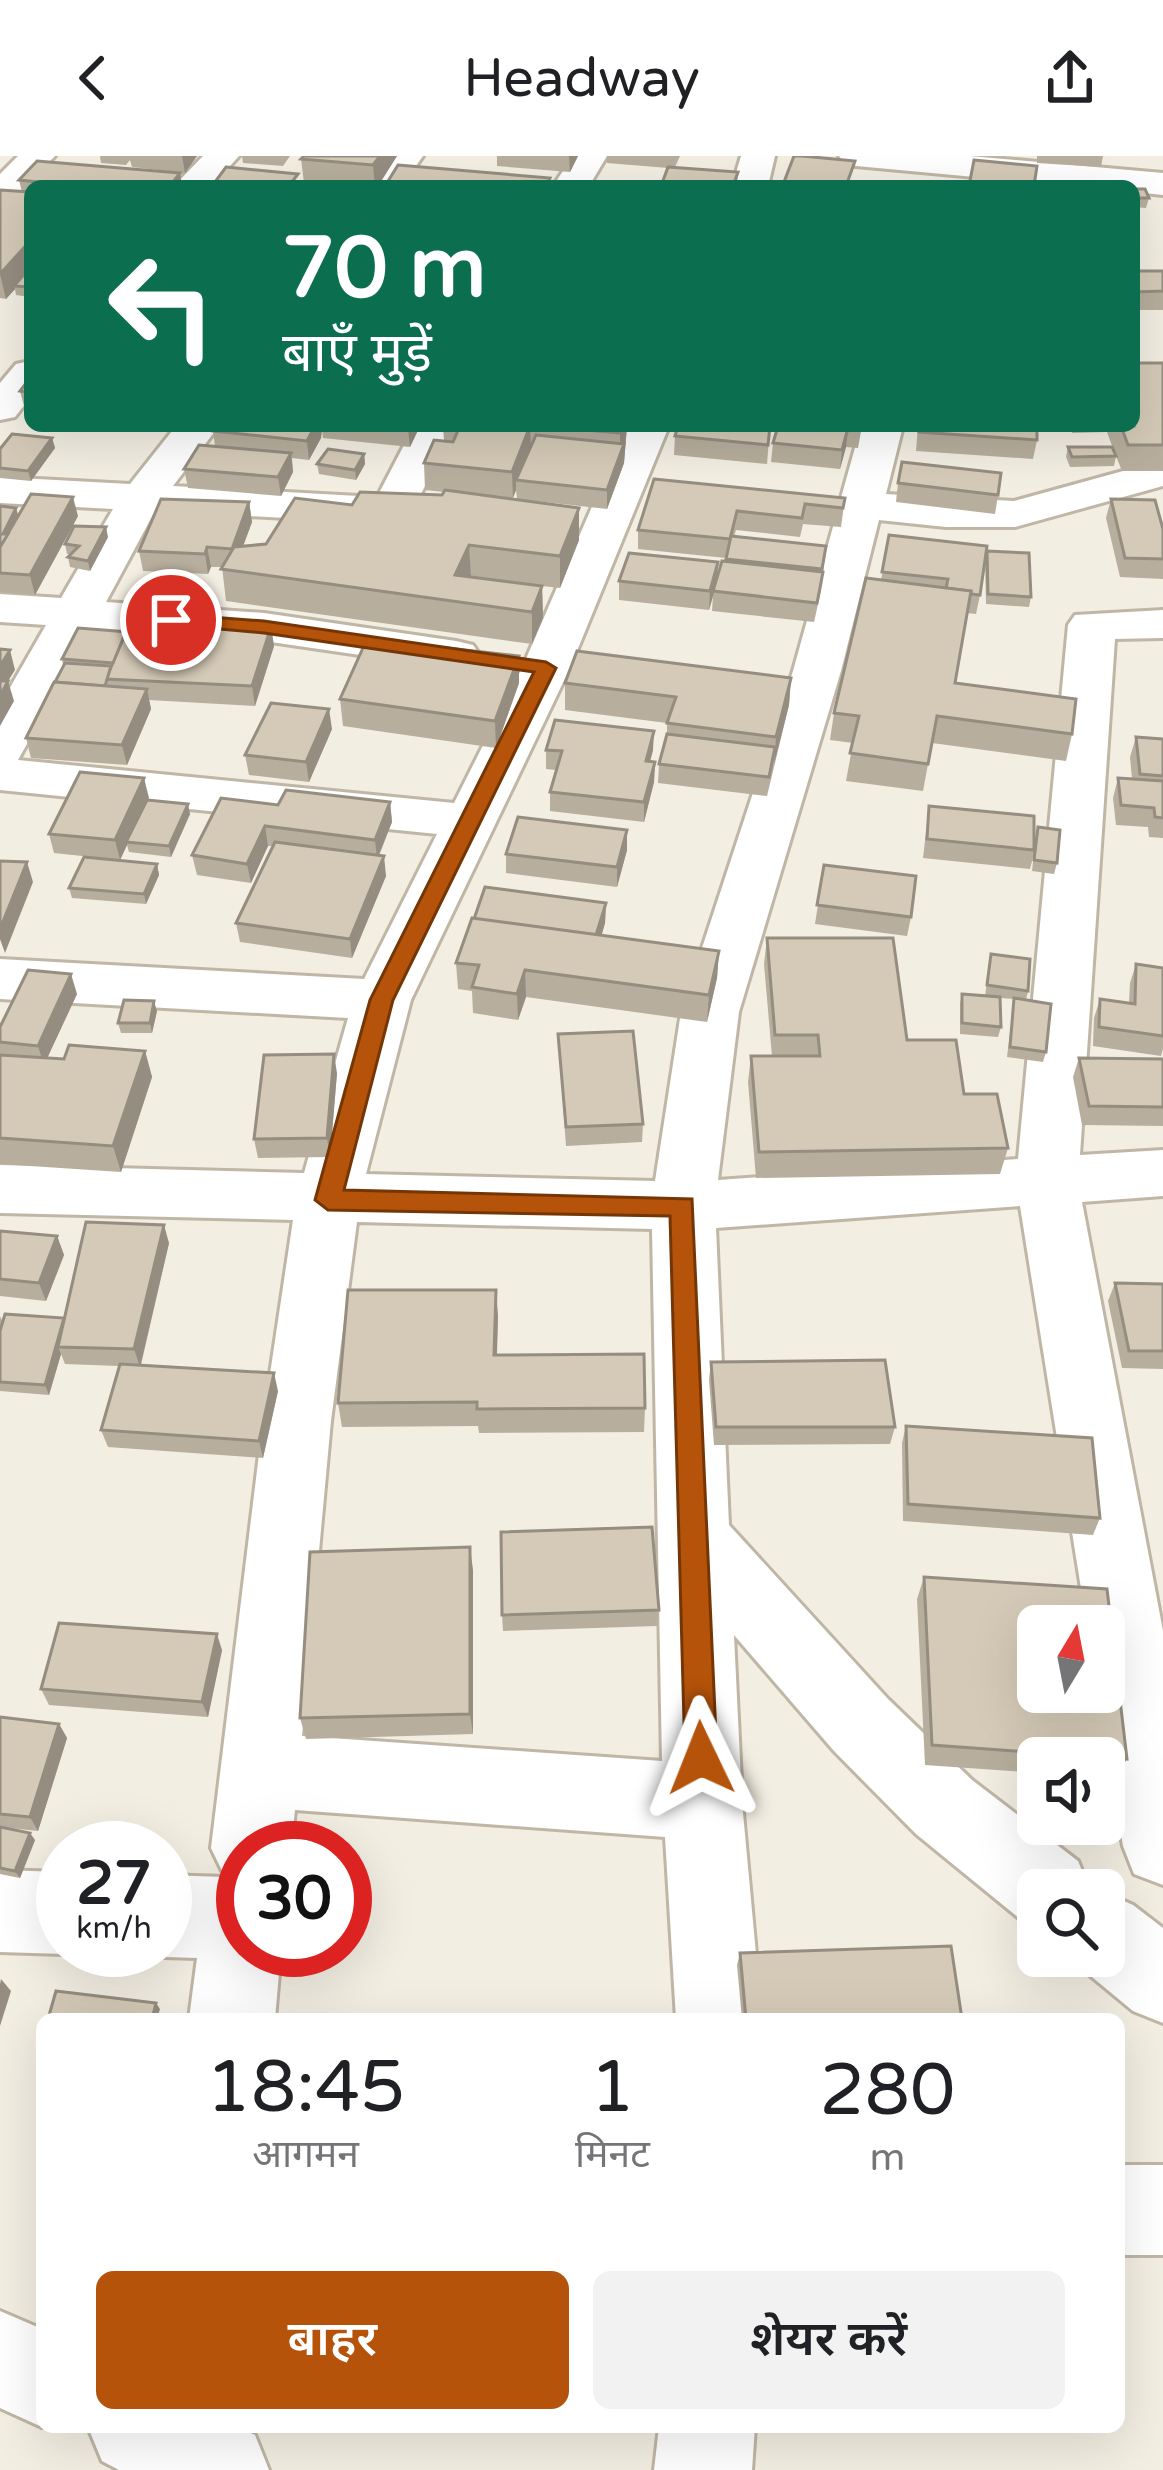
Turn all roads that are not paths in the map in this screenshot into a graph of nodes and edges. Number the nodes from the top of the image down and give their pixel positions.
1 (38, 156) edge
2 (222, 156) edge
3 (856, 156) edge
4 (949, 170) edge
5 (198, 180) edge
6 (1038, 180) edge
7 (0, 193) edge
8 (24, 380) edge
9 (0, 408) edge
10 (193, 432) edge
11 (433, 432) edge
12 (644, 432) edge
13 (880, 432) edge
14 (1163, 473) edge
15 (0, 490) edge
16 (139, 500) junction
17 (861, 505) junction
18 (0, 608) edge
19 (79, 613) junction
20 (1163, 624) edge
21 (546, 668) junction
22 (0, 748) edge
23 (0, 774) edge
24 (471, 820) junction
25 (0, 979) edge
26 (382, 1000) junction
27 (1163, 1173) edge
28 (1047, 1179) junction
29 (0, 1190) edge
30 (328, 1200) junction
31 (682, 1206) junction
32 (694, 1535) junction
33 (260, 1770) junction
34 (702, 1802) junction
35 (254, 1821) edge
36 (1163, 1846) edge
37 (1022, 1869) edge
38 (0, 1911) edge
39 (36, 1912) edge
40 (1125, 1951) edge
41 (237, 1977) edge
42 (1163, 1981) edge
43 (233, 2013) edge
44 (719, 2013) edge
45 (1125, 2210) edge
46 (1163, 2210) edge
47 (0, 2358) edge
48 (36, 2376) edge
49 (706, 2433) edge
50 (703, 2470) edge

1 - 7 street
2 - 5 street
3 - 4 street
4 - 6 street
8 - 9 street
10 - 16 street
11 - 16 street
12 - 21 street
13 - 17 street
14 - 17 street
15 - 16 street
16 - 19 street
17 - 31 street
18 - 19 street
19 - 21 street
19 - 22 street
20 - 28 street
21 - 24 street
23 - 24 street
24 - 26 street
25 - 26 street
26 - 30 street
27 - 28 street
28 - 31 street
28 - 36 street
29 - 30 street
30 - 31 street
30 - 33 street
31 - 32 street
32 - 34 street
32 - 37 street
33 - 34 street
33 - 35 street
34 - 44 street
38 - 39 street
40 - 42 street
41 - 43 street
45 - 46 street
47 - 48 street
49 - 50 street

